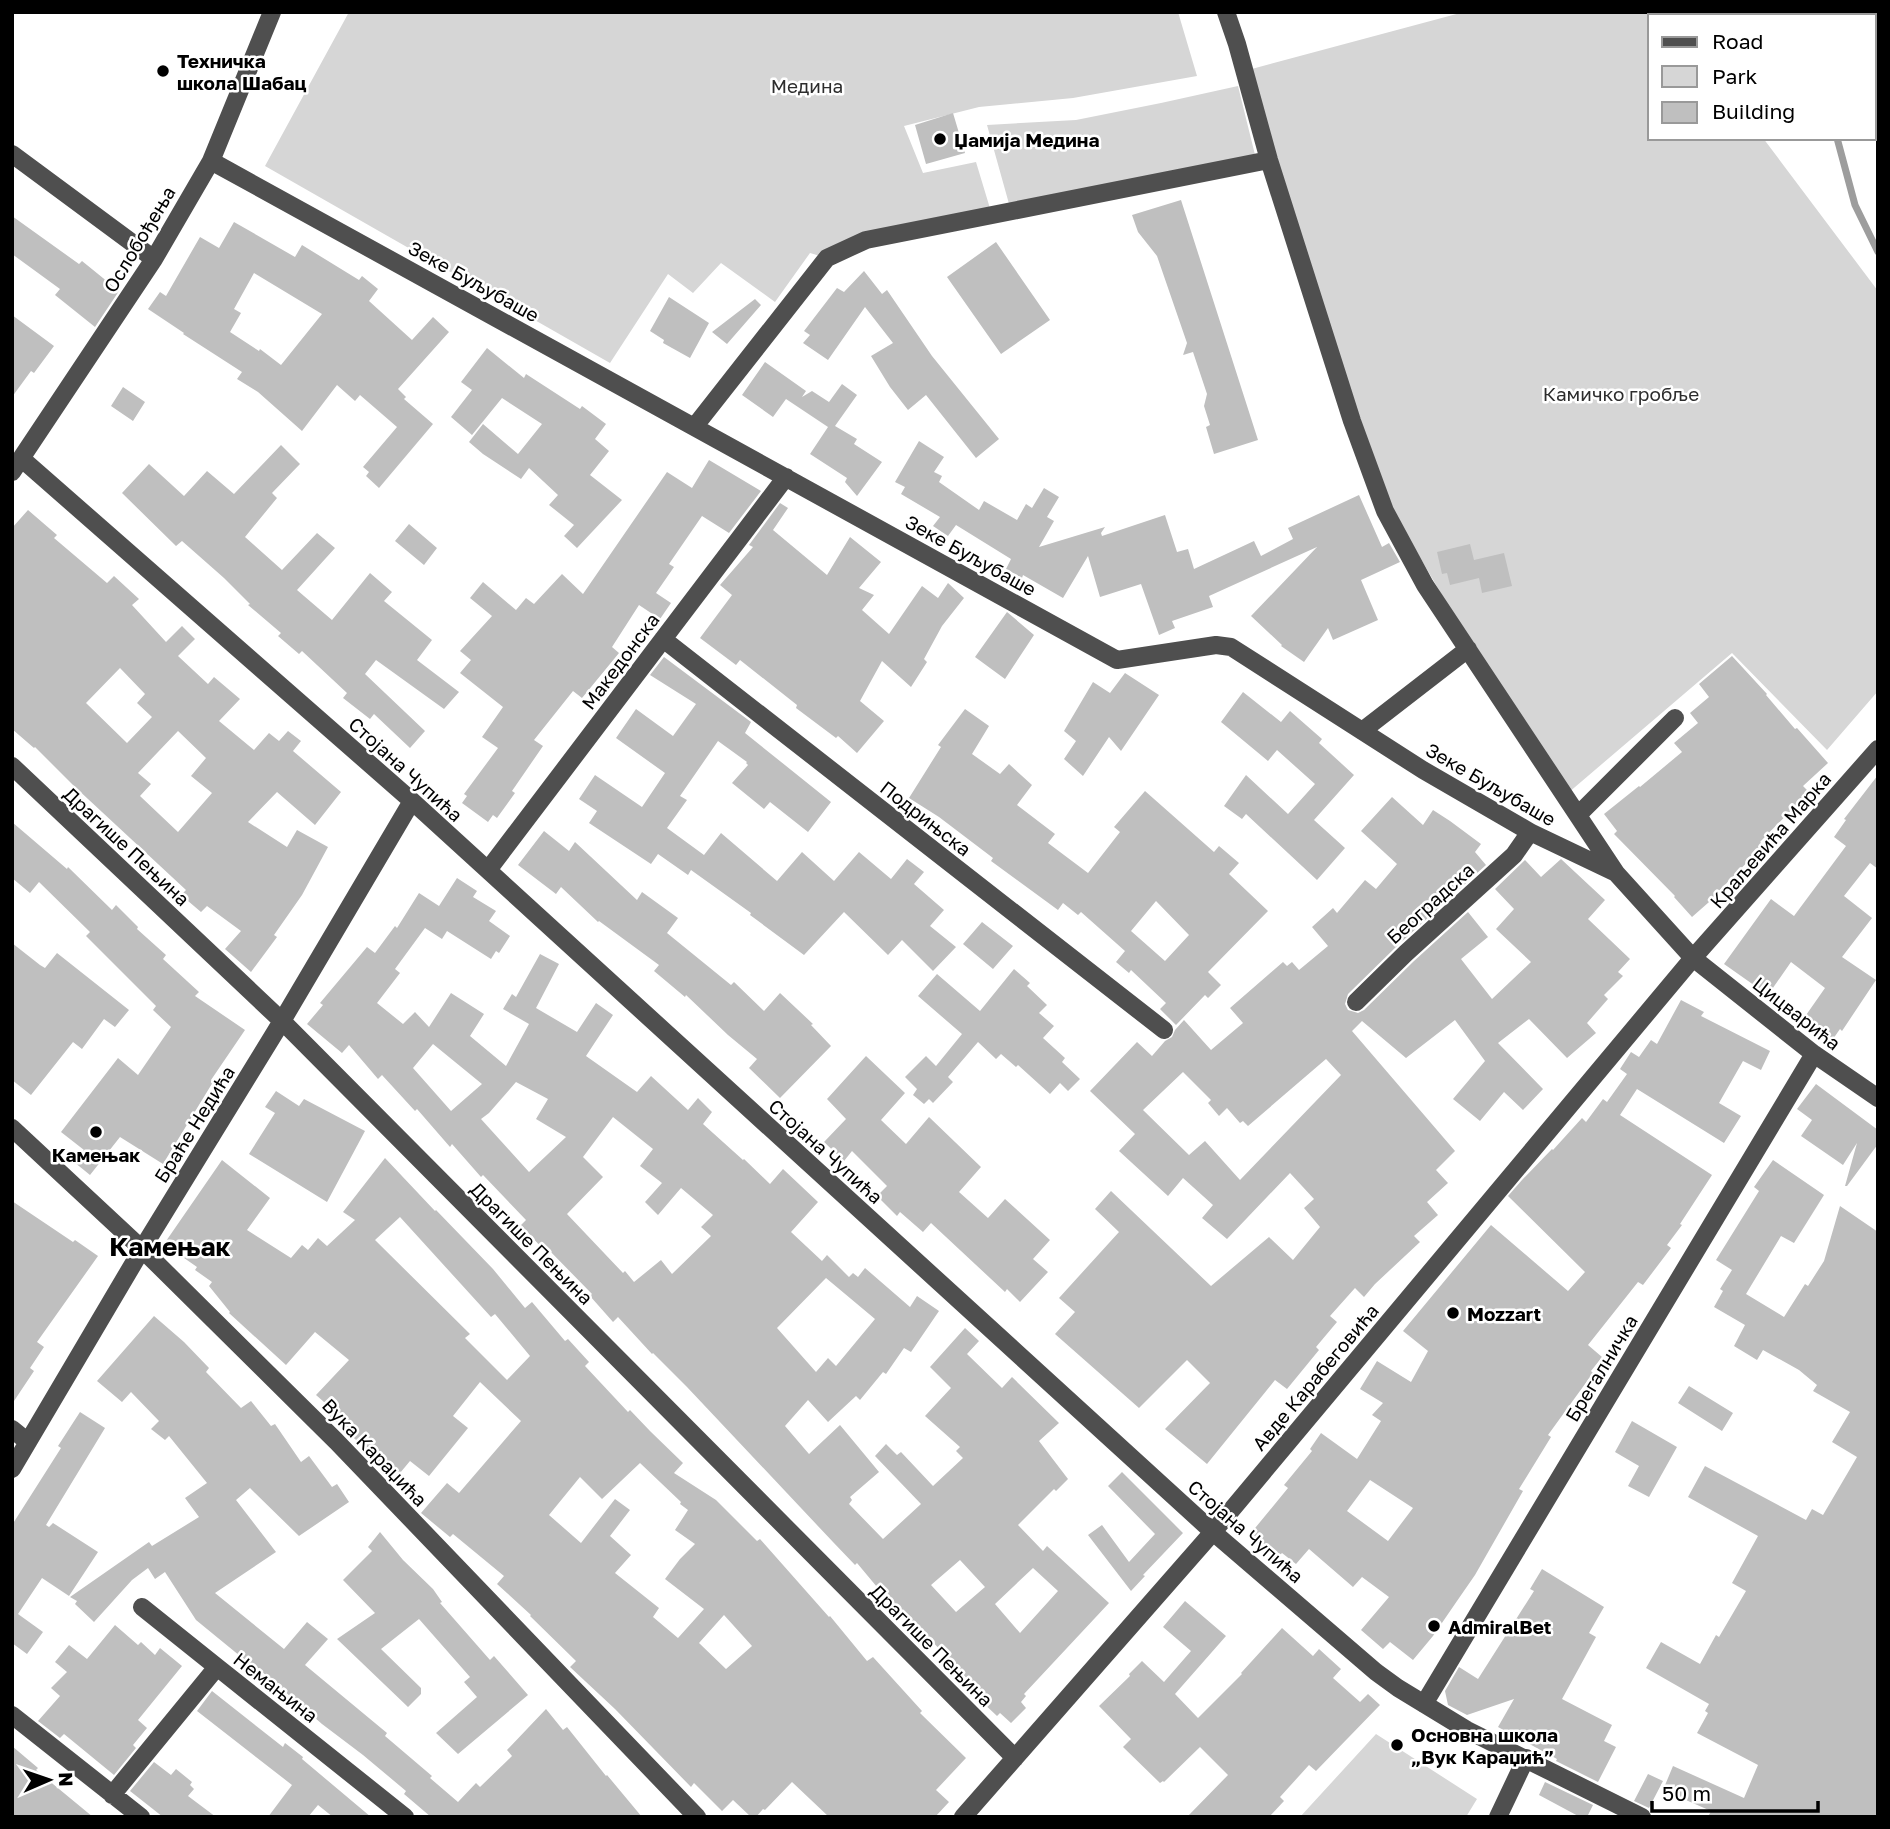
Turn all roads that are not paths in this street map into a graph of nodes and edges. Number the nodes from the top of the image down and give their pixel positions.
1 (272, 12) edge
2 (1226, 12) edge
3 (12, 154) edge
4 (1269, 160) junction
5 (211, 161) junction
6 (154, 259) junction
7 (695, 426) junction
8 (17, 465) edge
9 (786, 477) junction
10 (663, 639) junction
11 (1468, 649) junction
12 (1675, 719) dead end
13 (1362, 731) junction
14 (1878, 749) edge
15 (12, 766) edge
16 (412, 801) junction
17 (1578, 815) junction
18 (1530, 832) junction
19 (488, 870) junction
20 (1616, 873) junction
21 (1693, 958) junction
22 (1356, 1002) dead end
23 (282, 1021) junction
24 (1164, 1030) dead end
25 (1814, 1054) junction
26 (1878, 1098) edge
27 (12, 1128) edge
28 (142, 1249) junction
29 (12, 1429) edge
30 (28, 1442) junction
31 (12, 1469) edge
32 (1213, 1532) junction
33 (142, 1607) dead end
34 (216, 1667) junction
35 (1424, 1704) junction
36 (12, 1715) edge
37 (1526, 1758) junction
38 (1015, 1759) junction
39 (112, 1795) junction
40 (141, 1817) edge
41 (405, 1817) edge
42 (697, 1817) edge
43 (963, 1817) edge
44 (1498, 1817) edge
45 (1642, 1817) edge

1 - 5 street, Ослобођења
2 - 4 street
3 - 6 street
4 - 7 street
4 - 11 street
5 - 6 street, Ослобођења
5 - 7 street, Зеке Буљубаше
6 - 8 street, Ослобођења
7 - 9 street, Зеке Буљубаше
8 - 16 street, Стојана Чупића
9 - 10 street, Македонска
9 - 13 street, Зеке Буљубаше
10 - 19 street, Македонска
10 - 24 street, Подрињска
11 - 13 street
11 - 17 street
12 - 17 street
13 - 18 street, Зеке Буљубаше
14 - 21 street, Краљевића Марка
15 - 23 street, Драгише Пењина
16 - 19 street, Стојана Чупића
16 - 23 street, Браће Недића
17 - 20 street
18 - 20 street, Зеке Буљубаше
18 - 22 street, Београдска
19 - 32 street, Стојана Чупића
20 - 21 street, Зеке Буљубаше
21 - 25 street, Цицварића
21 - 32 street, Авде Карабеговића
23 - 28 street, Браће Недића
23 - 38 street, Драгише Пењина
25 - 26 street, Цицварића
25 - 35 street, Брегалничка
27 - 28 street, Вука Караџића
28 - 30 street, Браће Недића
28 - 42 street, Вука Караџића
29 - 30 street
30 - 31 street, Браће Недића
32 - 35 street, Стојана Чупића
32 - 38 street, Авде Карабеговића
33 - 34 street
34 - 39 street, Немањина
34 - 41 street, Немањина
35 - 37 street, Стојана Чупића
36 - 39 street
37 - 44 street
37 - 45 street, Стојана Чупића
38 - 43 street, Авде Карабеговића
39 - 40 street

